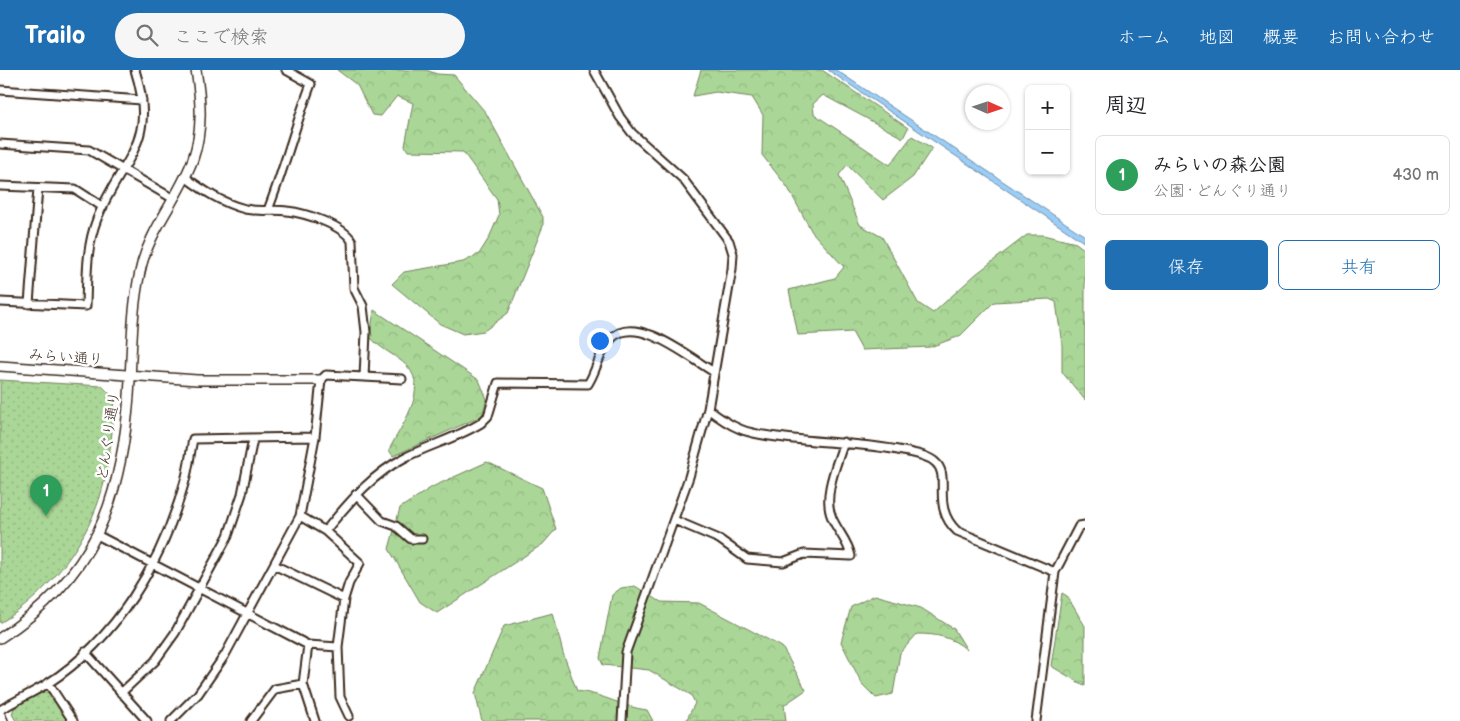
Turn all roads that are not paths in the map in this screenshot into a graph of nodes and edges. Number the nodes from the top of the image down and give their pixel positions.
1 (135, 70) edge
2 (196, 70) edge
3 (286, 70) edge
4 (594, 70) edge
5 (0, 90) edge
6 (142, 100) junction
7 (0, 144) edge
8 (124, 170) junction
9 (185, 177) junction
10 (0, 186) edge
11 (38, 188) junction
12 (172, 198) junction
13 (103, 207) junction
14 (268, 210) junction
15 (0, 302) edge
16 (30, 304) junction
17 (0, 366) edge
18 (714, 372) junction
19 (130, 375) junction
20 (364, 377) junction
21 (402, 379) dead end
22 (322, 380) junction
23 (708, 409) junction
24 (315, 437) junction
25 (253, 439) junction
26 (844, 442) junction
27 (356, 494) junction
28 (300, 516) junction
29 (674, 520) junction
30 (1085, 525) edge
31 (324, 531) junction
32 (96, 535) junction
33 (422, 539) dead end
34 (153, 563) junction
35 (274, 565) junction
36 (1055, 572) junction
37 (200, 588) junction
38 (344, 599) junction
39 (248, 613) junction
40 (0, 638) edge
41 (308, 645) junction
42 (338, 647) junction
43 (86, 652) junction
44 (48, 683) junction
45 (303, 684) junction
46 (121, 693) junction
47 (0, 710) edge
48 (0, 715) edge
49 (349, 716) dead end
50 (3, 721) edge
51 (73, 721) edge
52 (147, 721) edge
53 (171, 721) edge
54 (250, 721) edge
55 (315, 721) edge
56 (622, 721) edge
57 (1036, 721) edge

1 - 6 street
2 - 9 street, どんぐり通り
3 - 14 street
4 - 18 street
5 - 6 street
6 - 8 street
7 - 8 street
8 - 12 street
8 - 13 street
9 - 12 street, どんぐり通り
9 - 14 street
10 - 11 street
11 - 13 street
11 - 16 street
12 - 19 street, どんぐり通り
13 - 16 street
14 - 20 street
15 - 16 street
17 - 19 street, みらい通り
18 - 23 street
18 - 27 street
19 - 22 street, みらい通り
19 - 32 street, どんぐり通り
20 - 21 street
20 - 22 street
22 - 24 street
23 - 26 street
23 - 29 street
24 - 25 street
24 - 28 street
25 - 34 street
25 - 37 street
26 - 29 street
26 - 36 street
27 - 31 street
27 - 33 street
28 - 31 street
28 - 35 street
29 - 56 street
30 - 36 street
31 - 38 street
32 - 34 street
32 - 40 street, どんぐり通り
34 - 37 street
34 - 43 street
35 - 38 street
35 - 39 street
36 - 57 street
37 - 39 street
37 - 46 street
38 - 42 street
39 - 41 street
39 - 53 street
41 - 42 street
41 - 45 street
42 - 49 street
43 - 44 street
43 - 46 street
44 - 47 street
44 - 51 street
45 - 54 street
45 - 55 street
46 - 52 street
48 - 50 street

